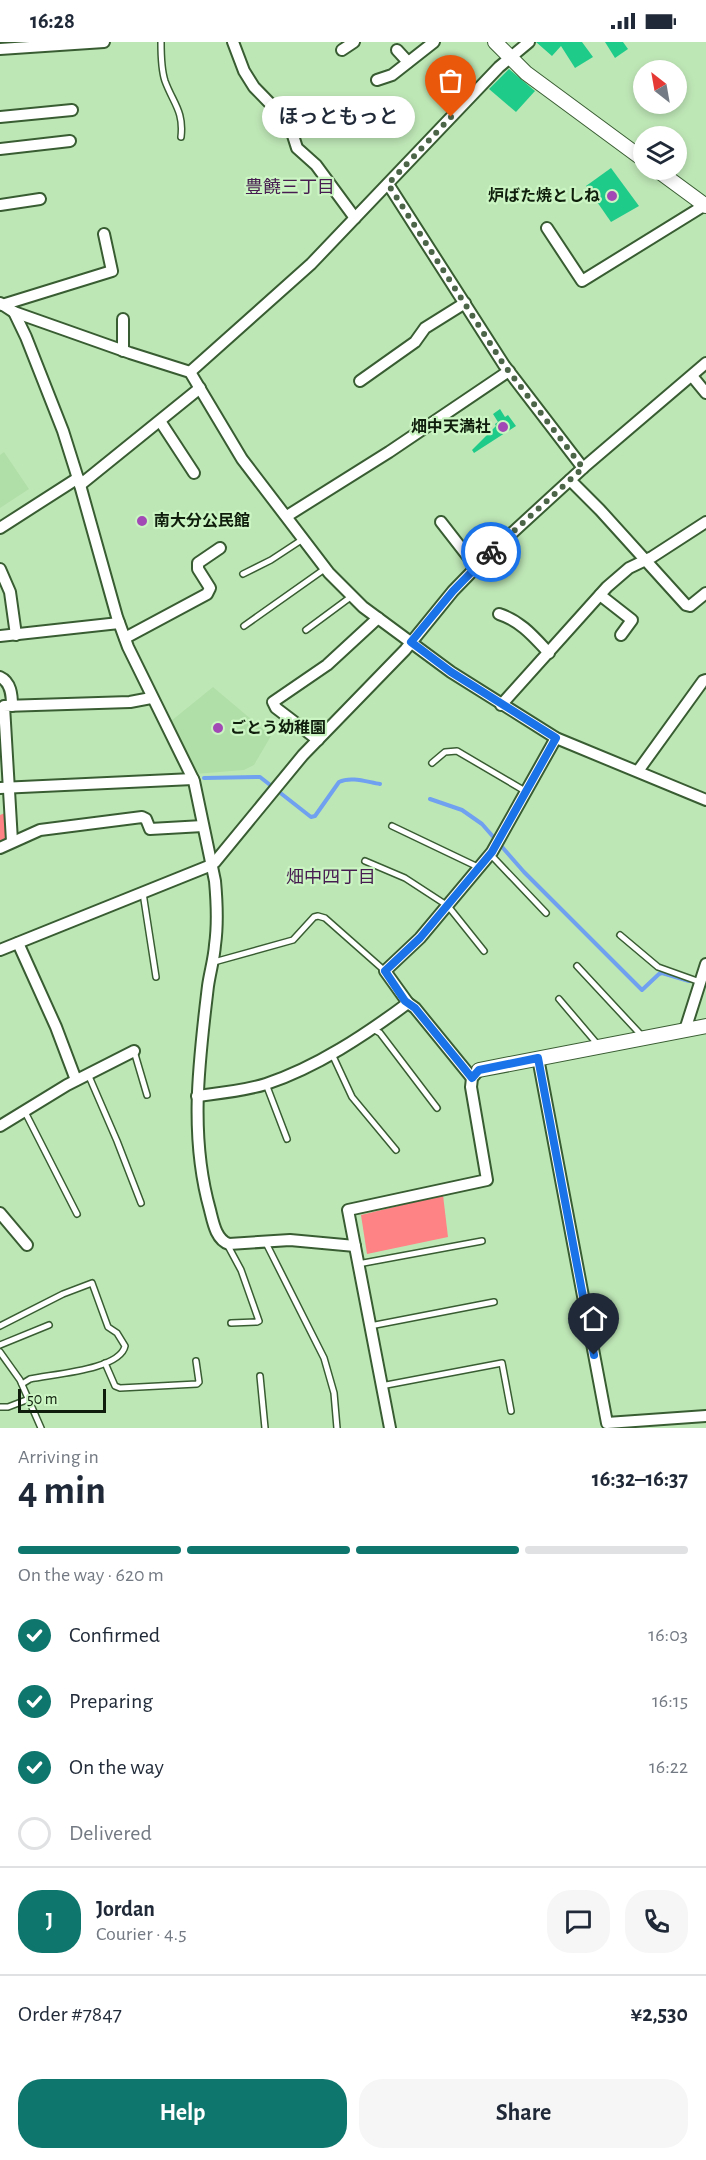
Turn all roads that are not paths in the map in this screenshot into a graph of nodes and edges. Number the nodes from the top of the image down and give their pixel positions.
1 (104, 42) edge
2 (161, 42) edge
3 (233, 42) edge
4 (354, 42) edge
5 (434, 42) edge
6 (495, 42) edge
7 (529, 42) edge
8 (0, 49) edge
9 (342, 50) dead end
10 (397, 50) dead end
11 (509, 58) junction
12 (408, 62) junction
13 (377, 80) dead end
14 (72, 110) dead end
15 (0, 117) edge
16 (181, 137) dead end
17 (70, 141) dead end
18 (0, 149) edge
19 (633, 152) edge
20 (671, 180) edge
21 (388, 184) junction
22 (40, 199) dead end
23 (0, 206) edge
24 (706, 206) edge
25 (355, 219) junction
26 (548, 228) dead end
27 (104, 234) dead end
28 (465, 303) junction
29 (1, 304) edge
30 (14, 312) junction
31 (123, 319) dead end
32 (123, 351) junction
33 (706, 363) edge
34 (509, 371) junction
35 (190, 372) junction
36 (692, 376) junction
37 (360, 381) dead end
38 (200, 388) junction
39 (706, 393) edge
40 (160, 421) junction
41 (583, 468) junction
42 (194, 473) dead end
43 (570, 480) junction
44 (79, 482) junction
45 (287, 516) junction
46 (441, 522) dead end
47 (706, 522) edge
48 (0, 528) edge
49 (304, 538) junction
50 (220, 548) dead end
51 (644, 560) junction
52 (476, 567) junction
53 (326, 568) junction
54 (0, 569) edge
55 (243, 574) dead end
56 (706, 593) edge
57 (600, 595) junction
58 (352, 596) junction
59 (500, 614) dead end
60 (378, 618) junction
61 (119, 623) junction
62 (244, 626) dead end
63 (306, 630) dead end
64 (16, 635) junction
65 (621, 635) dead end
66 (0, 636) edge
67 (125, 638) junction
68 (411, 642) junction
69 (549, 653) junction
70 (0, 677) edge
71 (706, 680) edge
72 (151, 698) junction
73 (501, 705) junction
74 (12, 706) junction
75 (556, 738) junction
76 (318, 740) junction
77 (432, 763) dead end
78 (638, 771) junction
79 (193, 779) junction
80 (4, 788) edge
81 (527, 792) junction
82 (706, 800) edge
83 (203, 826) junction
84 (392, 826) dead end
85 (12, 841) junction
86 (0, 848) edge
87 (490, 855) junction
88 (365, 861) dead end
89 (212, 864) junction
90 (480, 868) junction
91 (143, 892) junction
92 (448, 906) junction
93 (546, 913) dead end
94 (620, 935) dead end
95 (18, 943) junction
96 (0, 950) edge
97 (484, 951) dead end
98 (212, 962) junction
99 (706, 964) edge
100 (577, 966) dead end
101 (385, 971) junction
102 (156, 977) dead end
103 (700, 982) junction
104 (559, 999) dead end
105 (408, 1003) junction
106 (706, 1026) edge
107 (373, 1029) junction
108 (684, 1030) junction
109 (644, 1038) junction
110 (599, 1047) junction
111 (135, 1051) joint
112 (332, 1053) junction
113 (538, 1058) junction
114 (88, 1074) junction
115 (476, 1074) junction
116 (76, 1080) junction
117 (266, 1083) junction
118 (147, 1095) dead end
119 (197, 1096) junction
120 (437, 1108) dead end
121 (25, 1112) junction
122 (0, 1126) edge
123 (287, 1139) dead end
124 (396, 1150) dead end
125 (141, 1203) dead end
126 (0, 1213) edge
127 (76, 1214) dead end
128 (265, 1241) junction
129 (482, 1241) dead end
130 (227, 1244) junction
131 (27, 1245) dead end
132 (355, 1246) junction
133 (358, 1264) junction
134 (494, 1302) dead end
135 (231, 1323) dead end
136 (49, 1325) dead end
137 (0, 1326) edge
138 (370, 1326) junction
139 (0, 1345) edge
140 (0, 1352) edge
141 (196, 1361) dead end
142 (105, 1363) junction
143 (260, 1376) dead end
144 (22, 1384) junction
145 (381, 1386) junction
146 (29, 1399) junction
147 (0, 1407) edge
148 (511, 1411) dead end
149 (706, 1416) edge
150 (41, 1428) edge
151 (265, 1428) edge
152 (337, 1428) edge
153 (390, 1428) edge

1 - 8 street
2 - 16 lane
3 - 25 street
4 - 9 street
5 - 12 street
6 - 11 street
7 - 11 street
10 - 12 street
11 - 19 street
11 - 21 street
12 - 13 street
14 - 15 street
17 - 18 street
20 - 24 street
21 - 25 street
21 - 28 street
22 - 23 street
24 - 26 street
25 - 35 street
27 - 29 street
28 - 34 street
28 - 37 street
29 - 30 street
30 - 32 street
30 - 44 street
31 - 32 street
32 - 35 street
33 - 36 street
34 - 41 street
34 - 45 street
35 - 38 street
36 - 39 street
36 - 41 street
38 - 40 street
38 - 45 street
40 - 42 street
40 - 44 street
41 - 43 street
43 - 51 street
43 - 52 street
44 - 48 street
44 - 61 street
45 - 49 street
46 - 52 street
47 - 51 street
49 - 53 street
49 - 55 lane
50 - 67 street
51 - 56 street
51 - 57 street
52 - 68 street
53 - 58 street
53 - 62 lane
54 - 64 street
57 - 65 street
57 - 69 street
58 - 60 street
58 - 63 lane
59 - 69 street
60 - 68 street
60 - 76 street
61 - 64 street
61 - 67 street
64 - 66 street
67 - 72 street
68 - 73 street
68 - 76 street
69 - 73 street
70 - 74 street
71 - 78 street
72 - 74 street
72 - 79 street
73 - 75 street
74 - 80 street
75 - 78 street
75 - 81 street
76 - 89 street
77 - 81 lane
78 - 82 street
79 - 80 street
79 - 83 street
80 - 85 street
81 - 87 street
83 - 85 street
83 - 89 street
84 - 90 lane
85 - 86 street
87 - 90 street
87 - 93 lane
88 - 92 lane
89 - 91 street
89 - 98 street
90 - 92 street
91 - 95 street
91 - 102 lane
92 - 97 lane
92 - 101 street
94 - 103 lane
95 - 96 street
95 - 116 street
98 - 101 lane
98 - 119 street
99 - 103 street
100 - 109 lane
101 - 105 street
103 - 108 street
104 - 110 lane
105 - 107 street
105 - 115 street
106 - 108 street
107 - 112 street
107 - 120 lane
108 - 109 street
109 - 110 street
110 - 113 street
111 - 114 street
111 - 118 lane
112 - 117 street
112 - 124 lane
113 - 115 street
113 - 149 street
114 - 116 street
114 - 125 lane
115 - 132 street
116 - 121 street
117 - 119 street
117 - 123 lane
119 - 130 street
121 - 122 street
121 - 127 lane
126 - 131 street
128 - 130 street
128 - 132 street
128 - 152 lane
129 - 133 lane
130 - 135 lane
132 - 133 street
133 - 138 street
134 - 138 lane
136 - 139 lane
137 - 142 lane
138 - 145 street
140 - 144 lane
141 - 142 lane
142 - 144 lane
143 - 151 lane
144 - 146 lane
145 - 148 lane
145 - 153 street
146 - 147 lane
146 - 150 lane

